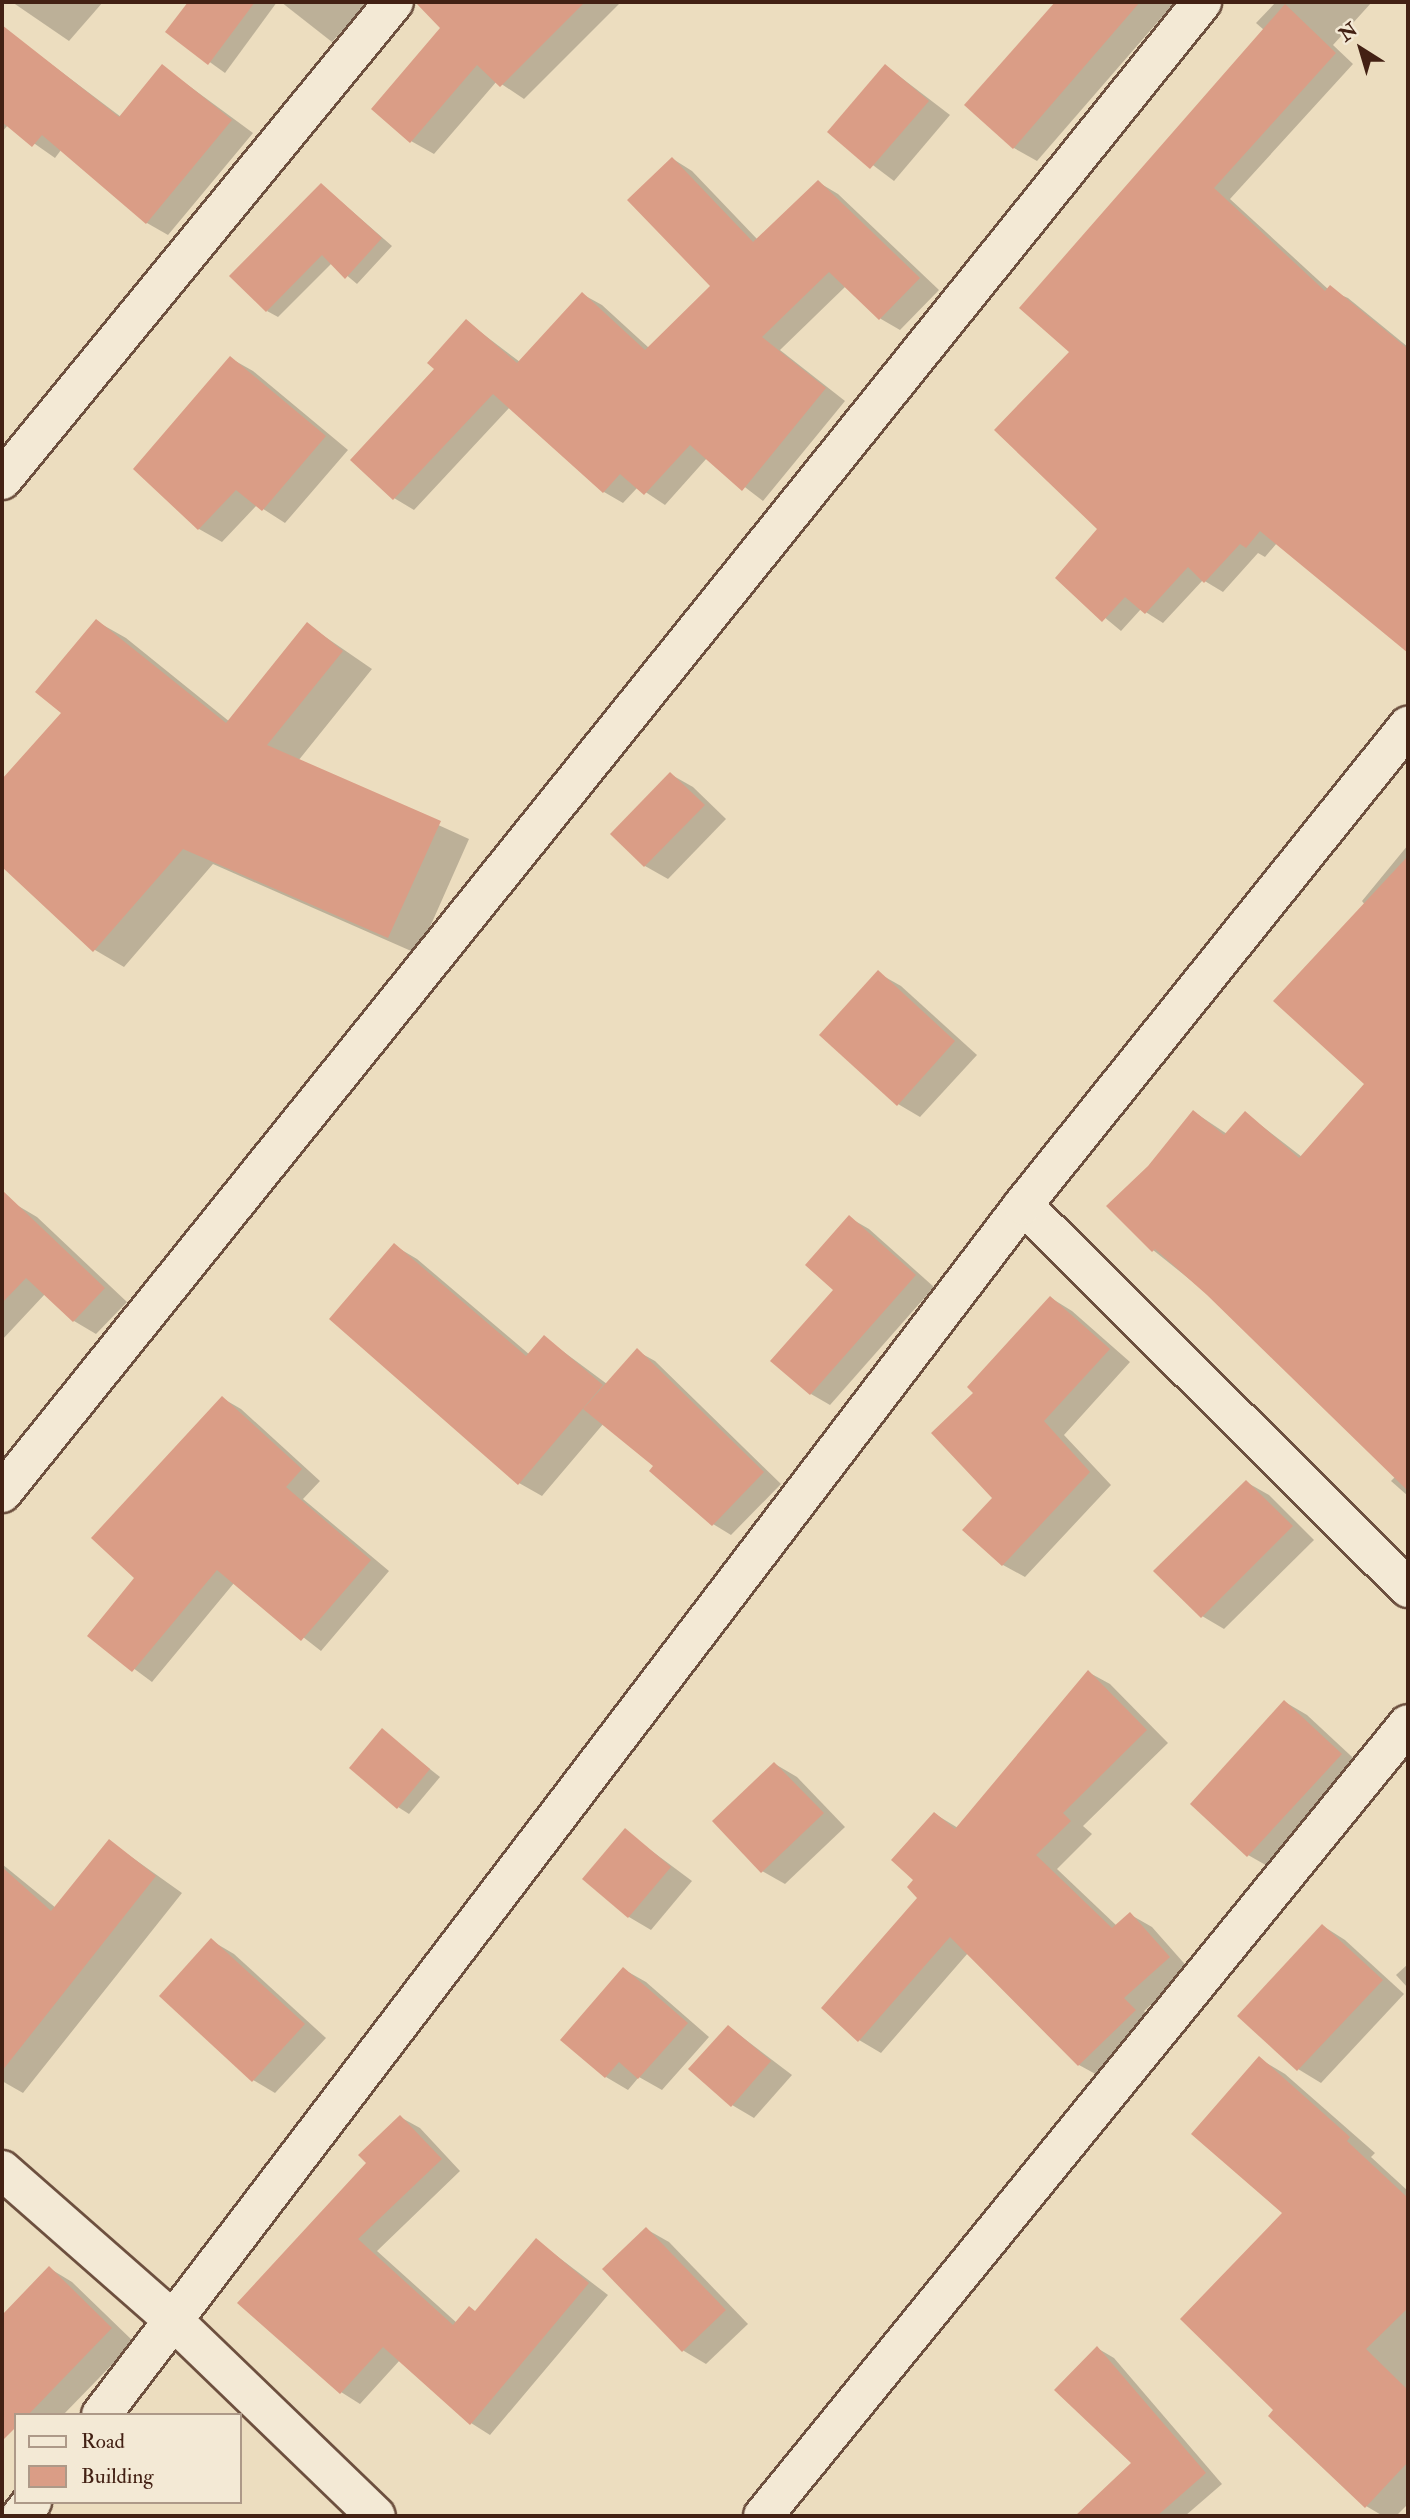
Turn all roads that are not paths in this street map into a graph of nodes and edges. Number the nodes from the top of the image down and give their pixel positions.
1 (394, 2) edge
2 (1202, 2) edge
3 (2, 480) edge
4 (1408, 726) edge
5 (1023, 1205) junction
6 (2, 1493) edge
7 (1408, 1588) edge
8 (1408, 1724) edge
9 (2, 2170) edge
10 (175, 2322) junction
11 (103, 2413) edge
12 (376, 2516) edge
13 (763, 2516) edge

1 - 3 street
2 - 6 street
4 - 5 street
5 - 7 street
5 - 10 street
8 - 13 street
9 - 10 street
10 - 11 street
10 - 12 street

